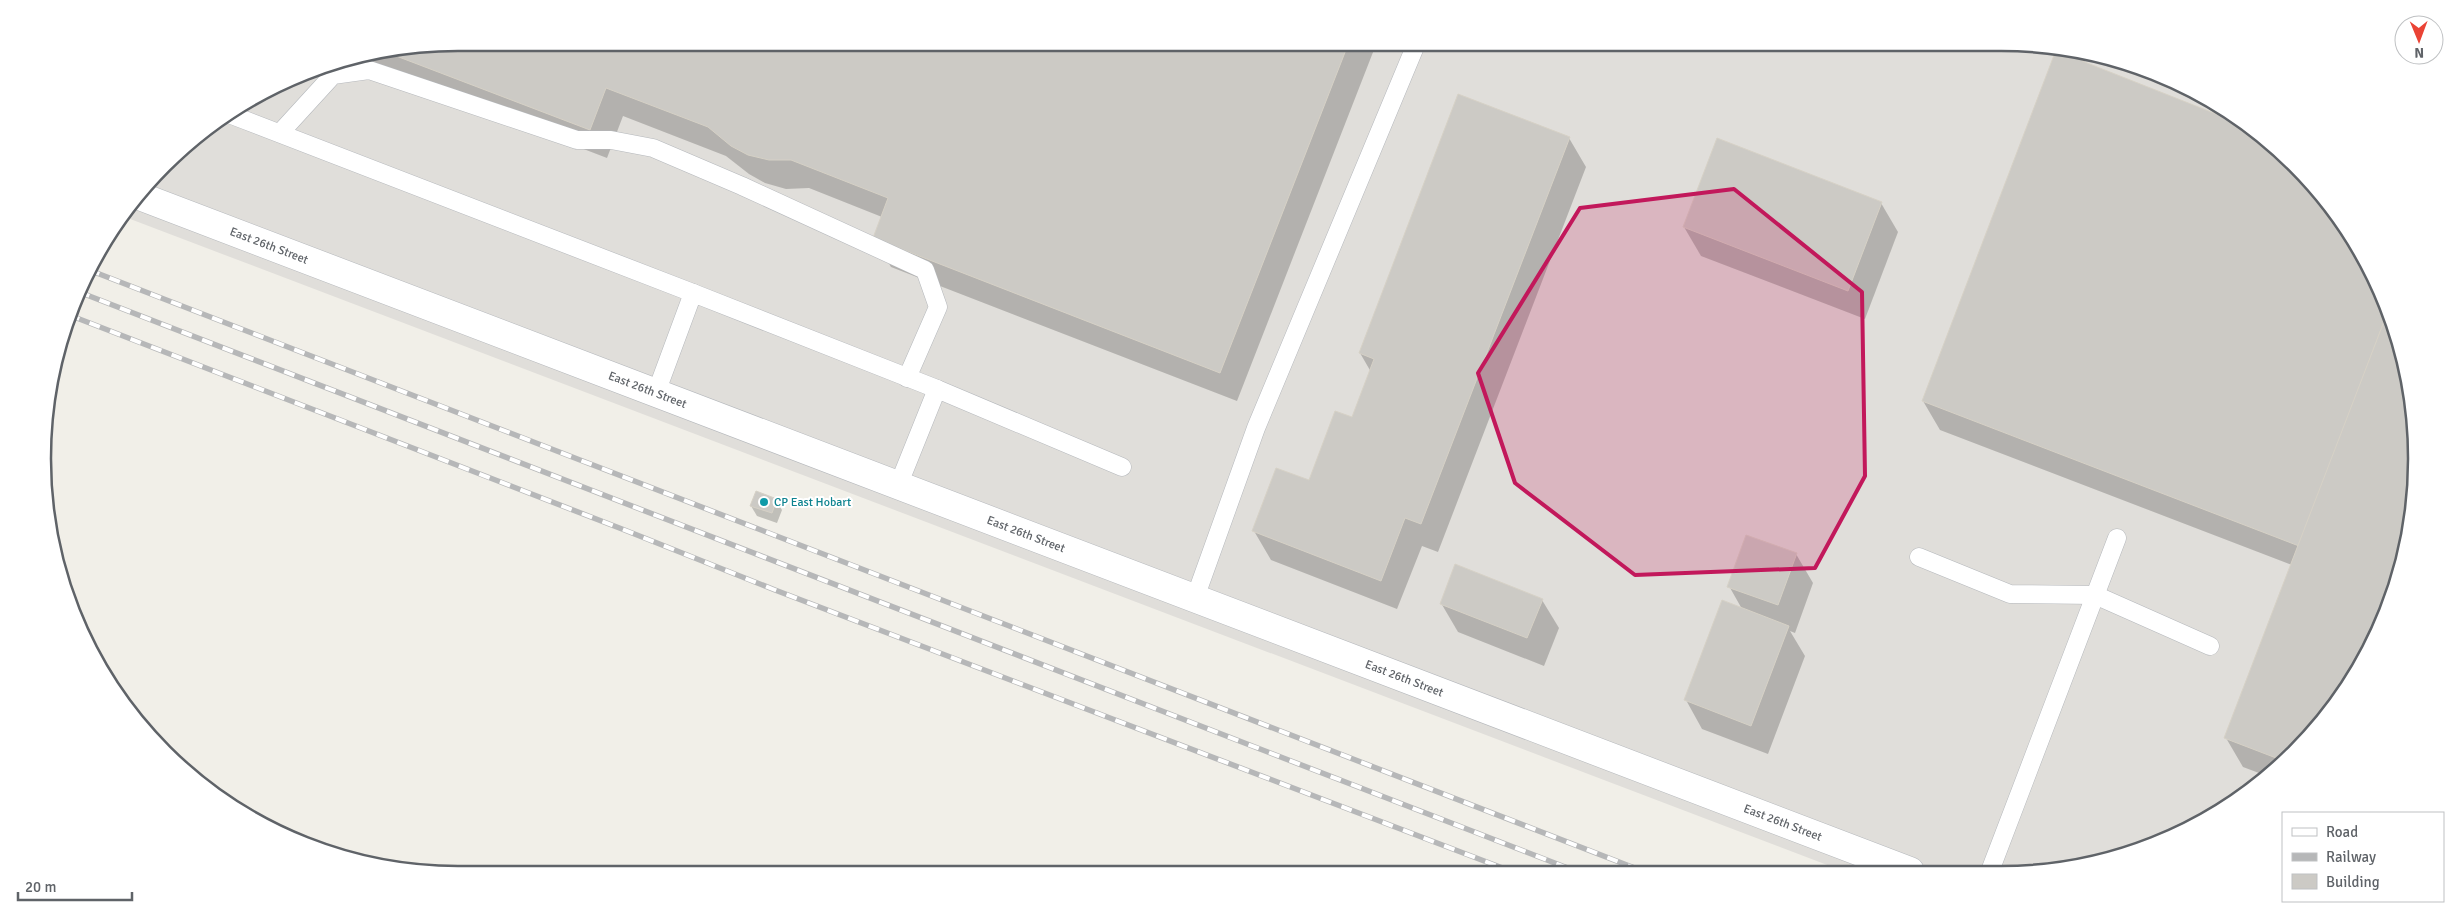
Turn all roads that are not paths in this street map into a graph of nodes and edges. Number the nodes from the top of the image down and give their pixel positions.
1 (1413, 51) edge
2 (237, 117) edge
3 (280, 133) junction
4 (145, 198) edge
5 (693, 293) junction
6 (907, 378) junction
7 (937, 389) junction
8 (656, 393) junction
9 (1122, 466) dead end
10 (898, 486) junction
11 (2117, 538) dead end
12 (1919, 557) dead end
13 (2095, 595) junction
14 (1195, 598) junction
15 (2210, 646) dead end
16 (1897, 866) edge
17 (1992, 866) edge

1 - 14 lane
2 - 3 lane
3 - 5 lane
3 - 6 lane
4 - 8 street, East 26th Street
5 - 6 lane
5 - 8 lane
6 - 7 lane
7 - 9 lane
7 - 10 lane
8 - 10 street, East 26th Street
10 - 14 street, East 26th Street
11 - 13 lane
12 - 13 lane
13 - 15 lane
13 - 17 lane
14 - 16 street, East 26th Street

